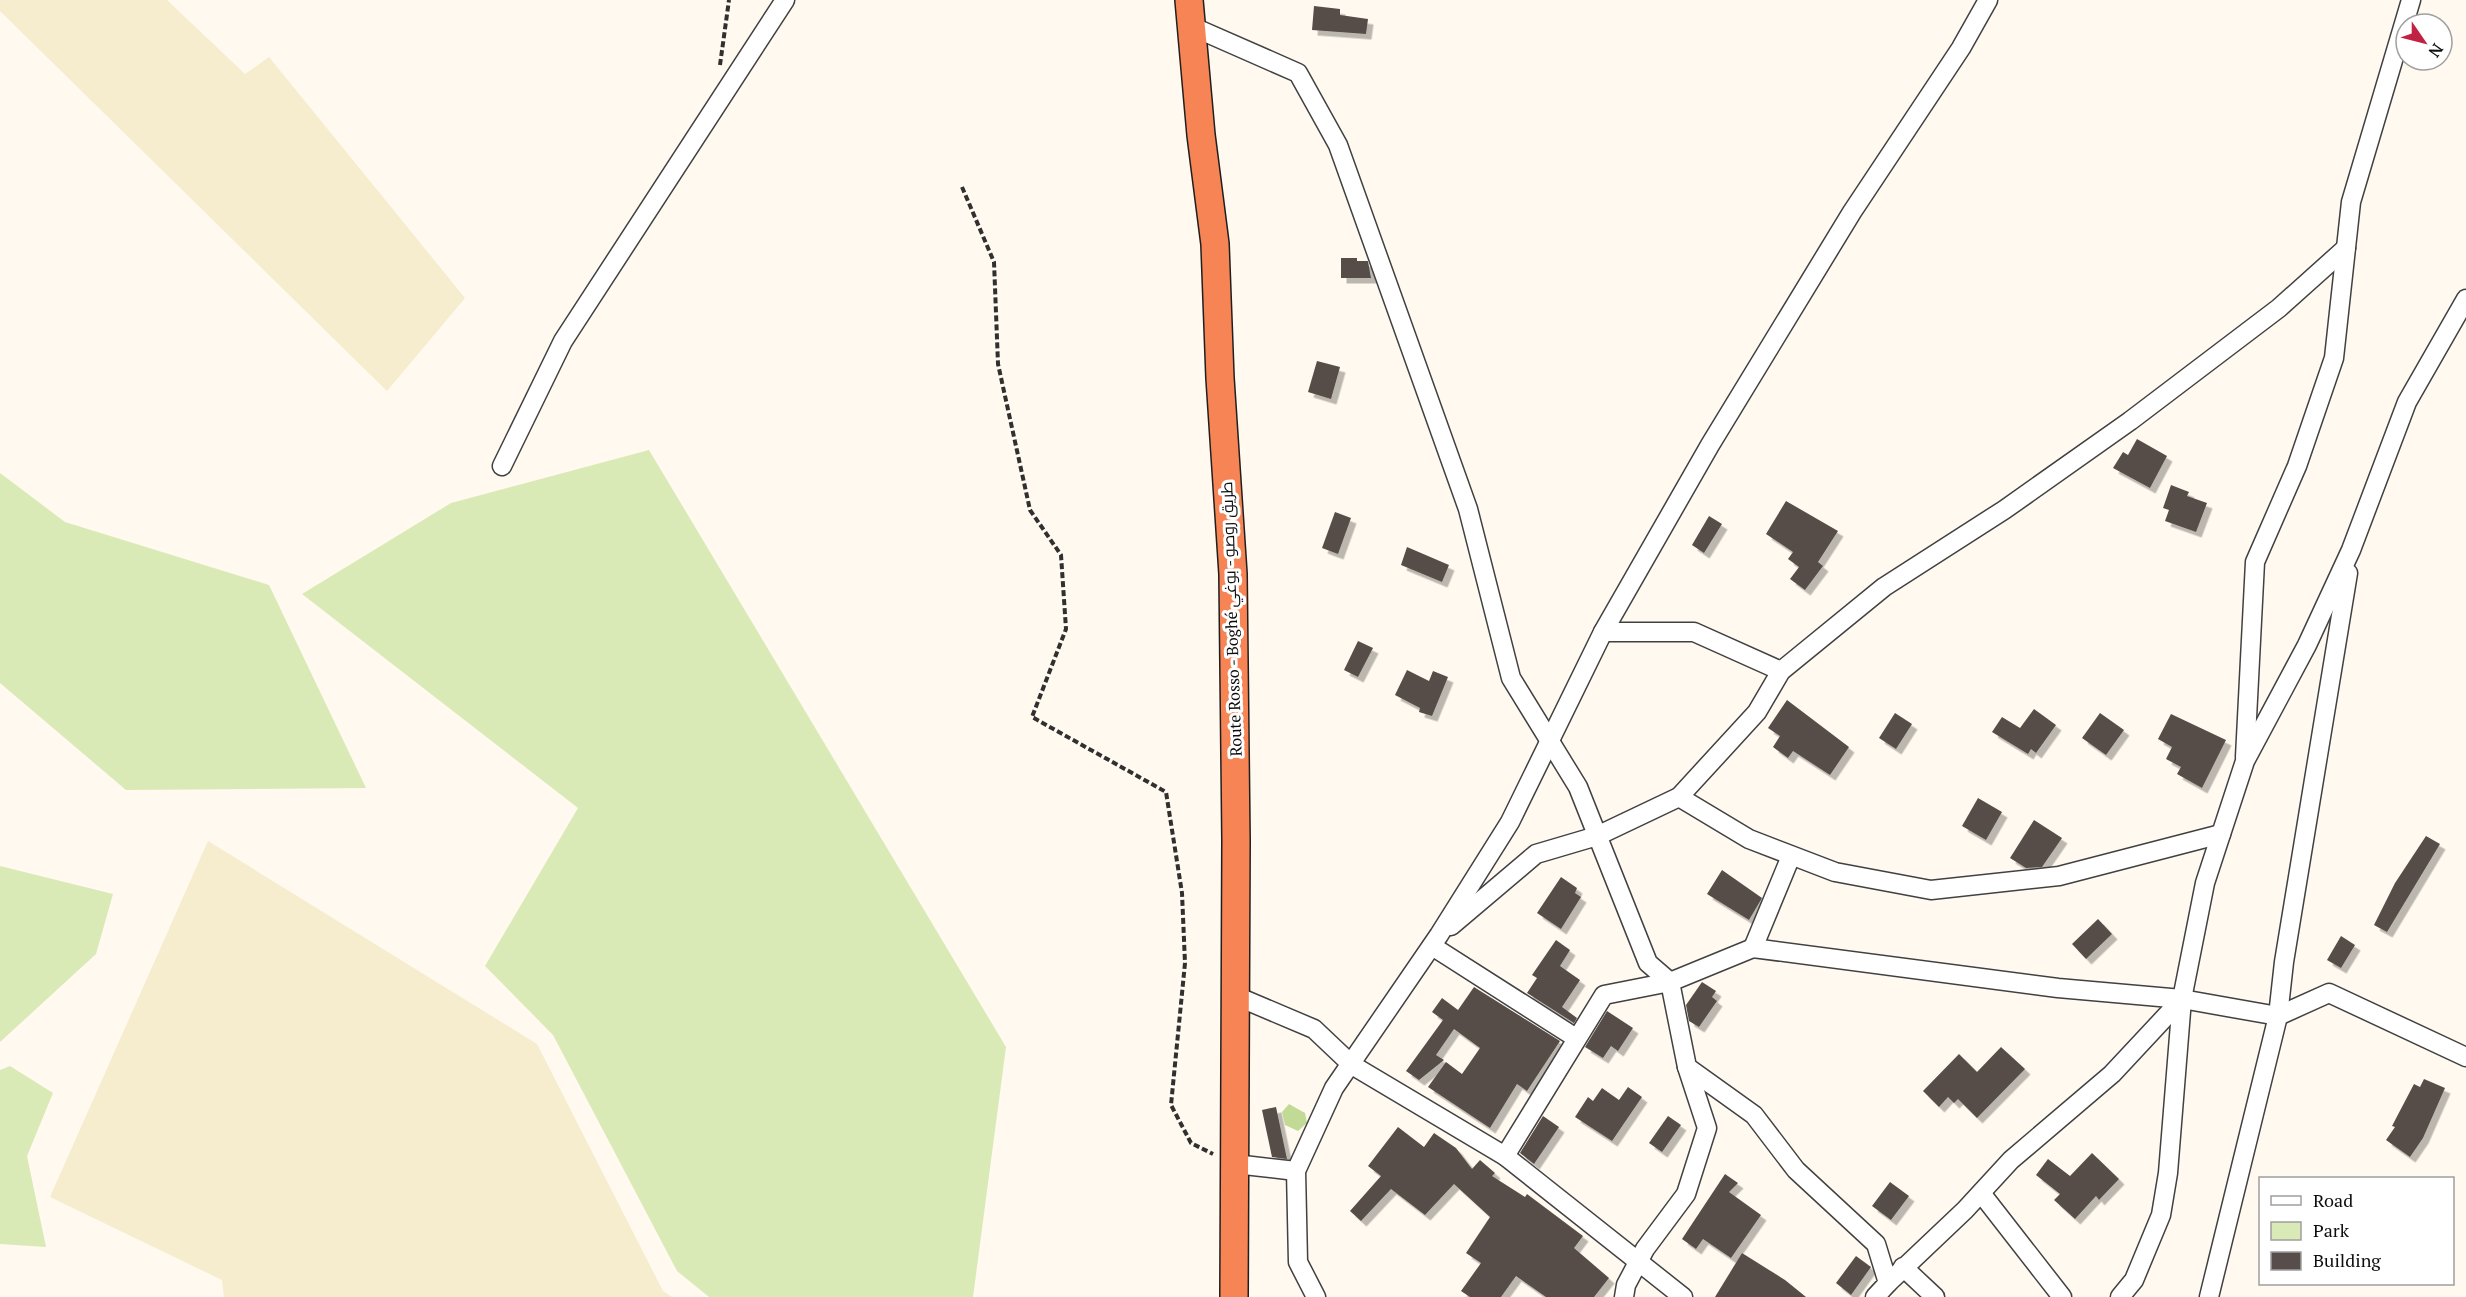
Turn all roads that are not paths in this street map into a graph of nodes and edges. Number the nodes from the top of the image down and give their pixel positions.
1 (785, 0) edge
2 (1988, 0) edge
3 (2411, 0) edge
4 (1190, 10) edge
5 (2346, 248) junction
6 (2466, 299) edge
7 (502, 466) dead end
8 (2351, 550) junction
9 (1604, 632) junction
10 (1781, 671) junction
11 (1550, 741) junction
12 (2245, 761) junction
13 (1678, 797) junction
14 (2221, 834) junction
15 (1597, 836) junction
16 (1791, 856) junction
17 (1436, 941) junction
18 (1753, 948) junction
19 (1670, 982) junction
20 (1236, 996) junction
21 (2182, 999) junction
22 (2278, 1016) junction
23 (1576, 1038) junction
24 (2466, 1057) edge
25 (1352, 1065) junction
26 (1687, 1067) junction
27 (1505, 1156) junction
28 (1235, 1164) junction
29 (1296, 1171) junction
30 (1981, 1193) junction
31 (1639, 1264) junction
32 (1903, 1267) junction
33 (1888, 1283) junction
34 (1234, 1297) edge
35 (1316, 1297) edge
36 (1624, 1297) edge
37 (1683, 1297) edge
38 (1875, 1297) edge
39 (1935, 1297) edge
40 (2062, 1297) edge
41 (2120, 1297) edge
42 (2209, 1297) edge

1 - 7 street
2 - 9 street
3 - 5 street
4 - 11 street
4 - 20 highway, Route Rosso - Boghé طريق روصو - بوغي
5 - 10 street
5 - 12 street
6 - 8 street
8 - 12 street
8 - 22 street
9 - 10 street
9 - 11 street
10 - 13 street
11 - 15 street
11 - 17 street
12 - 14 street
13 - 15 street
13 - 16 street
14 - 16 street
14 - 21 street
15 - 17 street
15 - 19 street
16 - 18 street
17 - 23 street
17 - 25 street
18 - 19 street
18 - 21 street
19 - 23 street
19 - 26 street
20 - 25 street
20 - 28 highway, Route Rosso - Boghé طريق روصو - بوغي
21 - 22 street
21 - 30 street
21 - 41 street
22 - 24 street
22 - 42 street
23 - 27 street
25 - 27 street
25 - 29 street
26 - 31 street
26 - 33 street
27 - 31 street
28 - 29 street
28 - 34 highway, Route Rosso - Boghé طريق روصو - بوغي
29 - 35 street
30 - 32 street
30 - 40 street
31 - 36 street
31 - 37 street
32 - 33 street
32 - 39 street
33 - 38 street

